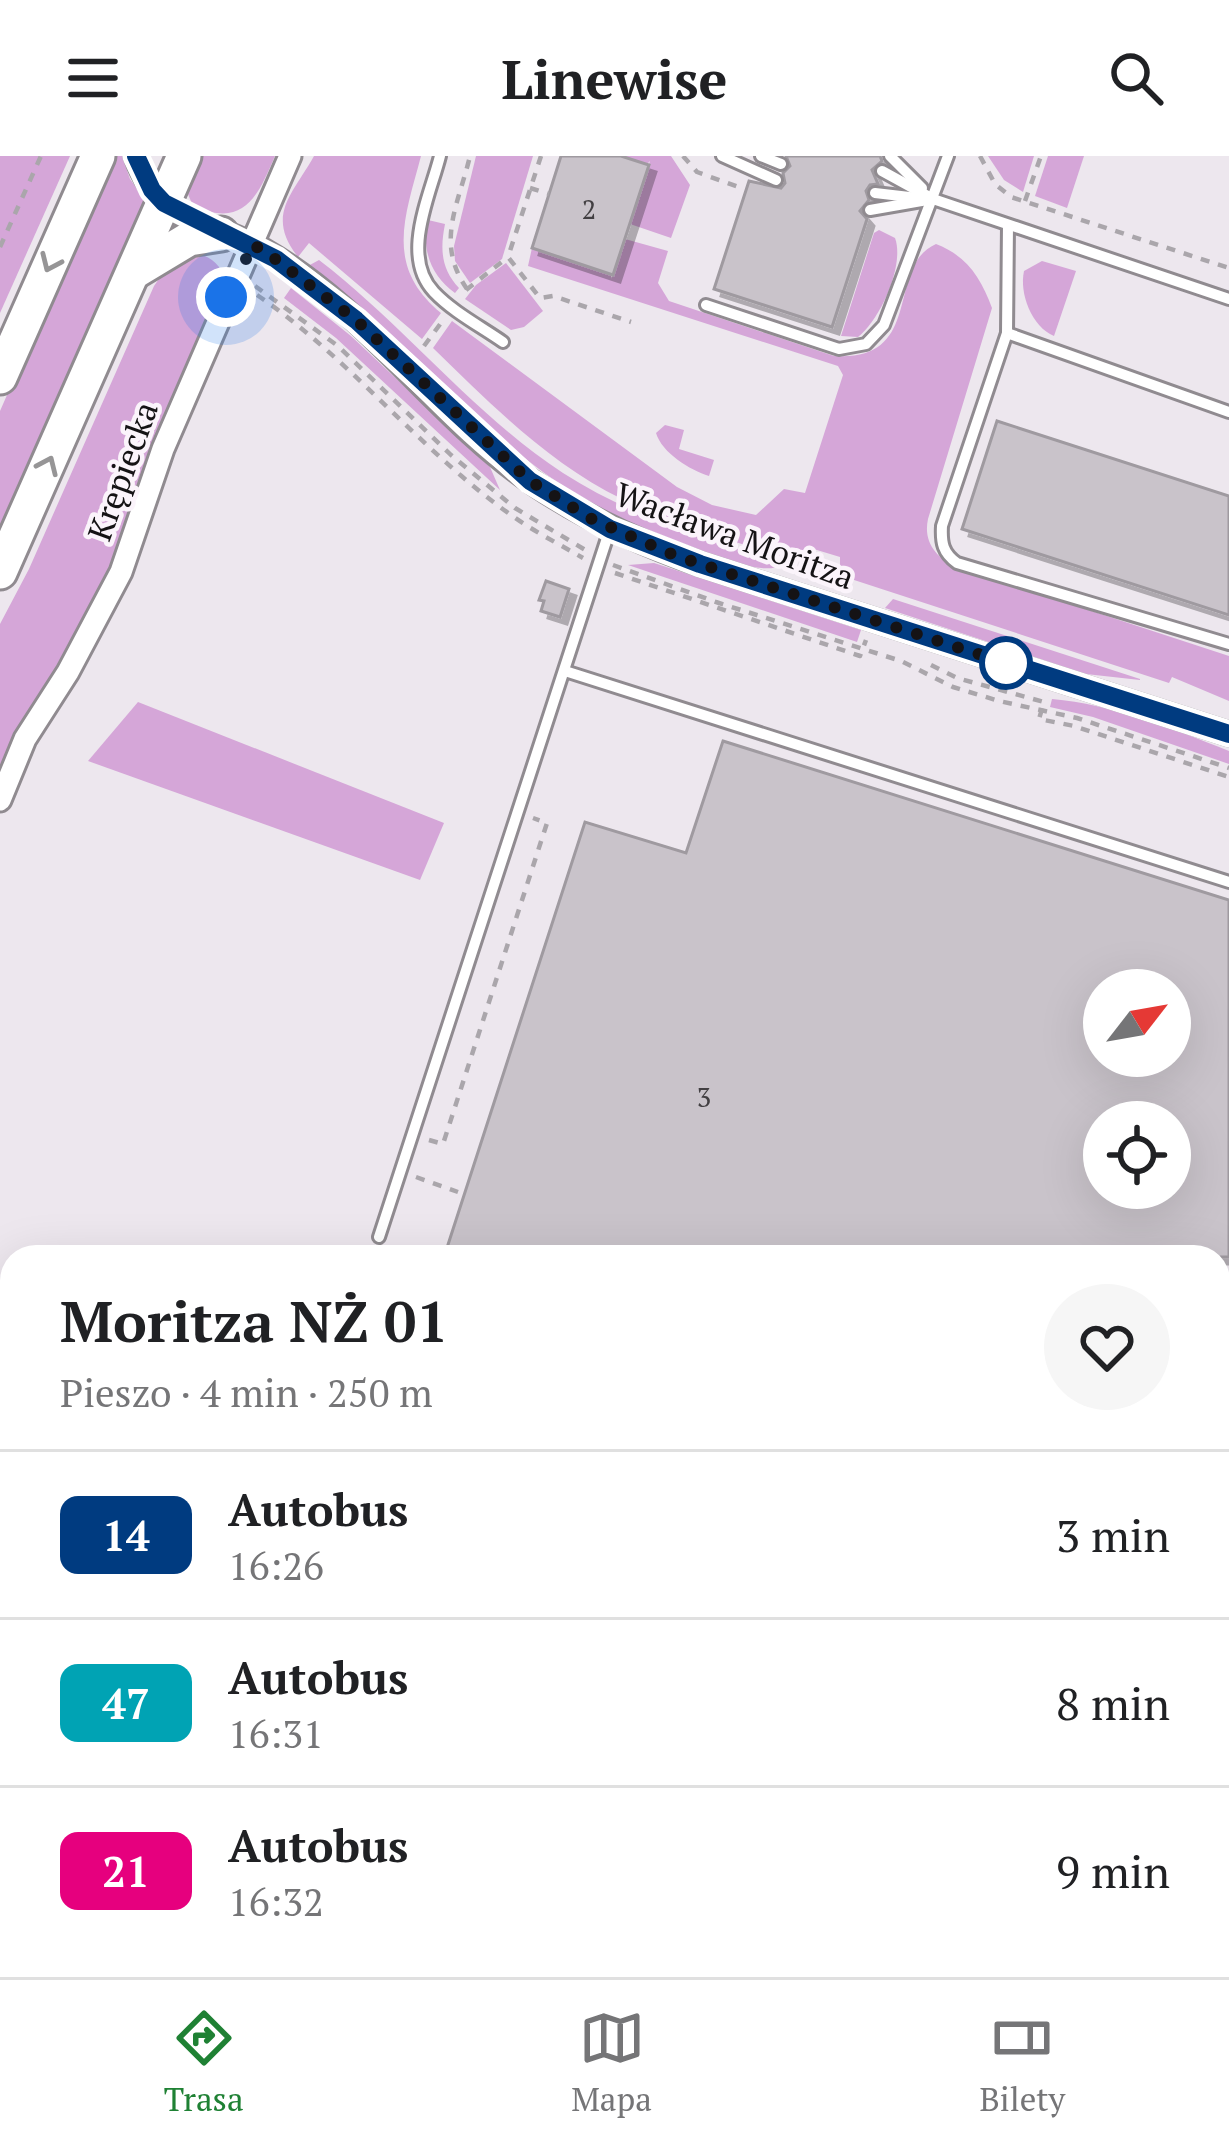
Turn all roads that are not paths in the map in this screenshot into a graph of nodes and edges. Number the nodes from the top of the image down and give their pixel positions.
1 (98, 156) edge
2 (136, 156) edge
3 (184, 156) edge
4 (290, 156) edge
5 (440, 156) edge
6 (722, 156) edge
7 (761, 156) edge
8 (890, 156) edge
9 (948, 156) edge
10 (782, 164) dead end
11 (882, 171) dead end
12 (776, 180) dead end
13 (875, 193) dead end
14 (933, 199) junction
15 (164, 203) junction
16 (870, 210) dead end
17 (1008, 225) junction
18 (236, 240) junction
19 (133, 273) junction
20 (1229, 299) edge
21 (706, 305) dead end
22 (1007, 333) junction
23 (503, 342) dead end
24 (0, 377) edge
25 (1229, 412) edge
26 (610, 529) junction
27 (0, 572) edge
28 (1229, 644) edge
29 (565, 671) junction
30 (1229, 734) edge
31 (0, 800) edge
32 (1229, 882) edge
33 (379, 1237) dead end

1 -> 24 main road
2 - 15 street
3 - 15 main road
4 - 18 street, Krępiecka
5 - 23 lane
6 - 12 lane
7 - 10 lane
8 - 14 lane
9 - 14 lane
11 - 14 lane
13 - 14 lane
14 - 16 lane
14 - 17 lane
14 - 21 lane
15 - 18 street, Wacława Moritza
15 - 19 main road
17 - 20 lane
17 - 22 lane
18 - 19 main road
18 - 26 street, Wacława Moritza
18 - 31 street, Krępiecka
27 -> 19 main road
22 - 25 lane
22 - 28 lane
26 - 29 lane
26 - 30 street, Wacława Moritza
29 - 32 lane
29 - 33 lane

